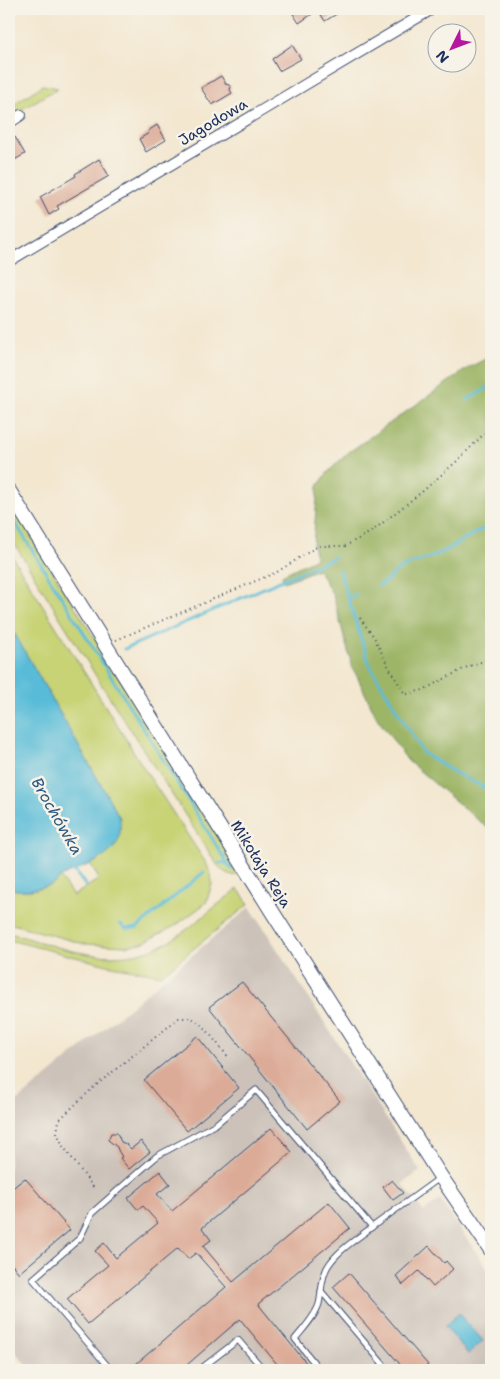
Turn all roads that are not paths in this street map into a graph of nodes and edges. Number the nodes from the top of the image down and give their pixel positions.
1 (432, 9) edge
2 (21, 116) dead end
3 (9, 123) edge
4 (9, 261) edge
5 (9, 491) edge
6 (441, 1177) junction
7 (372, 1227) junction
8 (491, 1250) edge
9 (320, 1291) junction
10 (111, 1370) edge
11 (199, 1370) edge
12 (264, 1370) edge
13 (320, 1370) edge
14 (388, 1370) edge

1 - 4 street, Jagodowa
2 - 3 street
5 - 6 street, Mikołaja Reja
6 - 7 lane
6 - 8 street, Mikołaja Reja
7 - 9 lane
7 - 10 lane
9 - 13 lane
9 - 14 lane
11 - 12 lane

